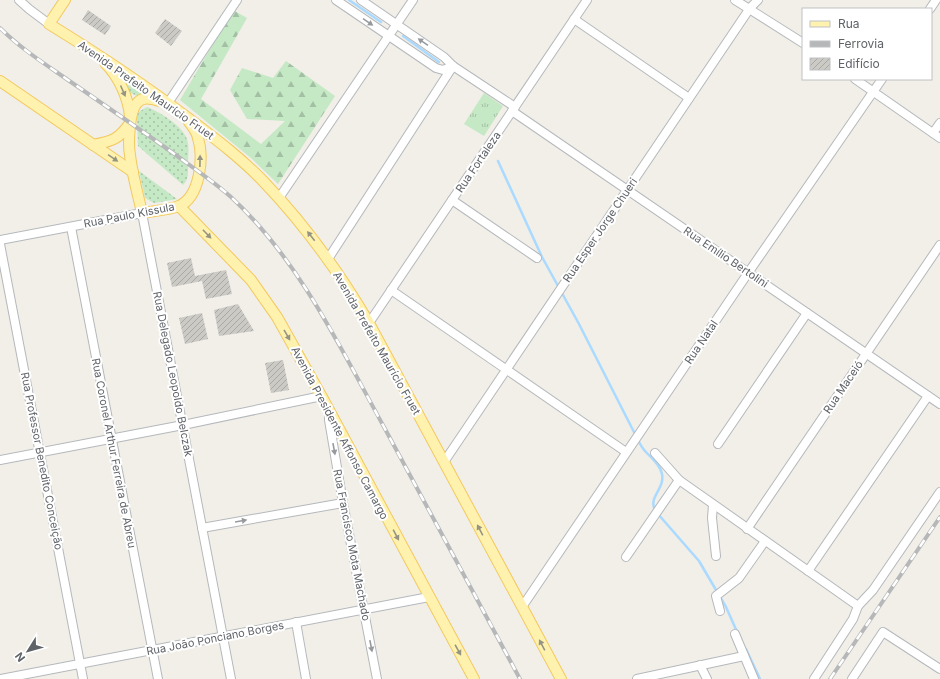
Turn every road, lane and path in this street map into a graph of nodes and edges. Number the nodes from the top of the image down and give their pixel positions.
1 (20, 0) edge
2 (65, 0) edge
3 (237, 0) edge
4 (336, 0) edge
5 (361, 0) edge
6 (413, 0) edge
7 (587, 0) edge
8 (735, 0) edge
9 (758, 0) edge
10 (750, 8) junction
11 (574, 19) junction
12 (49, 24) junction
13 (396, 24) junction
14 (388, 36) junction
15 (802, 42) edge
16 (90, 50) junction
17 (453, 66) junction
18 (855, 80) edge
19 (881, 80) edge
20 (0, 81) edge
21 (873, 93) junction
22 (689, 98) junction
23 (168, 103) junction
24 (513, 109) junction
25 (182, 113) junction
26 (130, 123) junction
27 (940, 124) edge
28 (937, 136) edge
29 (93, 145) junction
30 (133, 172) junction
31 (627, 190) junction
32 (278, 198) junction
33 (452, 200) junction
34 (180, 206) junction
35 (142, 213) junction
36 (71, 227) junction
37 (0, 240) edge
38 (0, 244) edge
39 (940, 245) edge
40 (537, 258) dead end
41 (328, 259) junction
42 (748, 272) junction
43 (391, 290) junction
44 (807, 313) junction
45 (369, 323) junction
46 (866, 353) junction
47 (506, 369) junction
48 (322, 396) junction
49 (928, 396) junction
50 (940, 404) edge
51 (329, 411) junction
52 (183, 425) junction
53 (111, 439) junction
54 (718, 444) dead end
55 (40, 452) junction
56 (626, 452) junction
57 (654, 453) dead end
58 (0, 460) edge
59 (444, 462) junction
60 (679, 480) junction
61 (940, 492) edge
62 (343, 502) junction
63 (713, 505) junction
64 (202, 528) junction
65 (747, 528) junction
66 (765, 541) junction
67 (716, 556) dead end
68 (626, 557) dead end
69 (808, 571) junction
70 (429, 597) junction
71 (858, 606) junction
72 (522, 607) junction
73 (364, 609) junction
74 (720, 611) dead end
75 (296, 622) junction
76 (735, 634) dead end
77 (223, 636) junction
78 (152, 650) junction
79 (744, 656) junction
80 (80, 664) junction
81 (700, 665) junction
82 (940, 669) edge
83 (1, 679) edge
84 (83, 679) edge
85 (158, 679) edge
86 (231, 679) edge
87 (306, 679) edge
88 (377, 679) edge
89 (474, 679) edge
90 (561, 679) edge
91 (636, 679) edge
92 (707, 679) edge
93 (754, 679) edge
94 (814, 679) edge
95 (852, 679) edge

1 - 12 street, Avenida Prefeito Maurício Fruet
2 - 12 main road
3 - 23 street
4 -> 14 street
5 - 13 street, Rua Emílio Bertolini
6 - 13 street
7 - 11 street, Rua Fortaleza
8 - 10 street
9 - 10 street, Rua Esper Jorge Chueri
10 - 15 street
10 - 22 street, Rua Esper Jorge Chueri
11 - 22 street
11 - 24 street, Rua Fortaleza
12 - 16 main road, Avenida Prefeito Maurício Fruet
13 - 14 street
17 -> 13 street, Rua Emílio Bertolini
14 - 17 street
14 - 32 street
16 - 23 main road, Avenida Prefeito Maurício Fruet
16 -> 26 main road
17 - 24 street, Rua Emílio Bertolini
17 - 41 street
18 - 21 street
19 - 21 street, Rua Natal
20 - 29 main road
21 - 28 street
21 - 42 street, Rua Natal
22 - 31 street, Rua Esper Jorge Chueri
23 - 25 main road, Avenida Prefeito Maurício Fruet
23 - 26 main road, Rua Delegado Leopoldo Belczak
24 - 31 street, Rua Emílio Bertolini
24 - 33 street, Rua Fortaleza
25 - 32 main road, Avenida Prefeito Maurício Fruet
34 -> 25 main road, Rua Paulo Kissula
26 - 29 main road
26 - 30 main road, Rua Delegado Leopoldo Belczak
27 - 28 street
29 -> 30 main road
30 - 35 main road, Rua Delegado Leopoldo Belczak
31 - 42 street, Rua Emílio Bertolini
31 - 47 street, Rua Esper Jorge Chueri
41 -> 32 main road, Avenida Prefeito Maurício Fruet
33 - 40 street
33 - 43 street, Rua Fortaleza
34 - 35 main road, Rua Paulo Kissula
34 -> 48 main road, Avenida Presidente Affonso Camargo
35 - 36 street, Rua Paulo Kissula
35 - 52 street, Rua Delegado Leopoldo Belczak
36 - 37 street, Rua Paulo Kissula
36 - 53 street, Rua Coronel Arthur Ferreira de Abreu
38 - 55 street, Rua Professor Benedito Conceição
39 - 46 street, Rua Maceió
41 - 45 main road, Avenida Prefeito Maurício Fruet
42 - 44 street, Rua Emílio Bertolini
42 - 56 street, Rua Natal
43 - 45 street, Rua Fortaleza
43 - 47 street
44 - 46 street, Rua Emílio Bertolini
44 - 54 street
45 - 59 main road, Avenida Prefeito Maurício Fruet
46 - 49 street, Rua Emílio Bertolini
46 - 65 street, Rua Maceió
47 - 56 street
47 - 59 street, Rua Esper Jorge Chueri
48 - 51 main road, Avenida Presidente Affonso Camargo
48 - 52 street
49 - 50 street, Rua Emílio Bertolini
49 - 69 street
51 -> 62 street, Rua Francisco Mota Machado
51 -> 70 main road, Avenida Presidente Affonso Camargo
52 - 53 street
52 - 64 street, Rua Delegado Leopoldo Belczak
53 - 55 street
53 - 78 street, Rua Coronel Arthur Ferreira de Abreu
55 - 58 street
55 - 80 street, Rua Professor Benedito Conceição
56 - 72 street, Rua Natal
57 - 60 street
72 -> 59 main road, Avenida Prefeito Maurício Fruet
60 - 63 street
60 - 68 street
61 - 71 street
64 -> 62 street
62 - 73 street, Rua Francisco Mota Machado
63 - 65 street
63 - 67 street
64 - 77 street, Rua Delegado Leopoldo Belczak
65 - 66 street
66 - 69 street
66 - 74 street
69 - 71 street
70 - 73 street, Rua João Ponciano Borges
70 -> 89 main road, Avenida Presidente Affonso Camargo
71 - 94 street
90 -> 72 main road, Avenida Prefeito Maurício Fruet
73 - 75 street, Rua João Ponciano Borges
73 -> 88 street, Rua Francisco Mota Machado
75 - 77 street, Rua João Ponciano Borges
75 - 87 street
76 - 79 street
77 - 78 street, Rua João Ponciano Borges
77 - 86 street, Rua Delegado Leopoldo Belczak
78 - 80 street, Rua João Ponciano Borges
78 - 85 street, Rua Coronel Arthur Ferreira de Abreu
79 - 81 street
79 - 93 street
80 - 83 street, Rua João Ponciano Borges
80 - 84 street, Rua Professor Benedito Conceição
81 - 91 street
81 - 92 street
82 - 95 street

